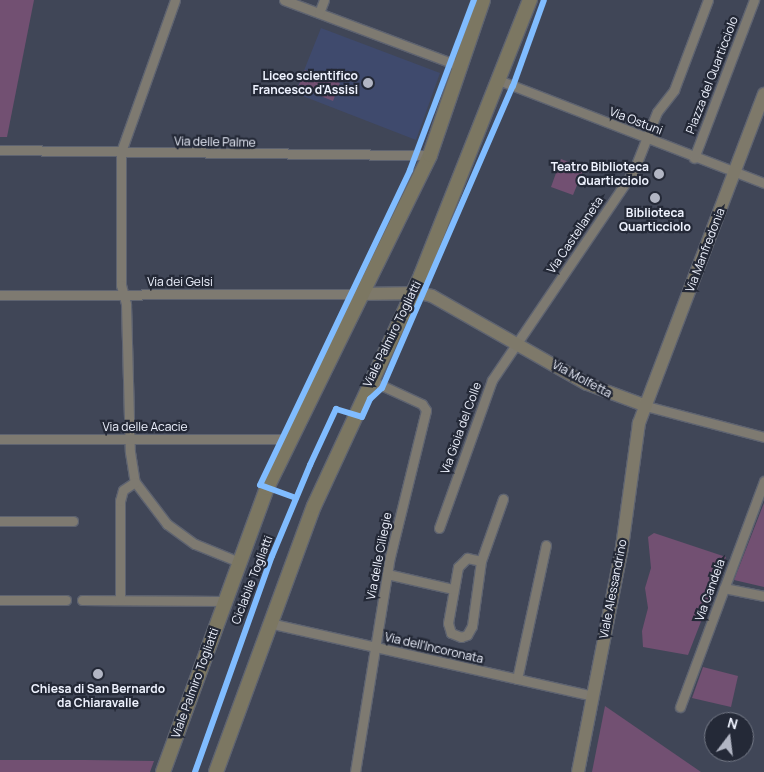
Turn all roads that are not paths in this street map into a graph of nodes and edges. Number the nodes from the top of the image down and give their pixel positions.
1 (174, 0) edge
2 (284, 0) edge
3 (324, 0) edge
4 (483, 0) edge
5 (708, 0) edge
6 (754, 0) edge
7 (527, 3) edge
8 (319, 13) junction
9 (460, 66) junction
10 (500, 80) junction
11 (764, 94) edge
12 (647, 138) junction
13 (0, 150) edge
14 (121, 152) junction
15 (430, 155) junction
16 (694, 158) junction
17 (735, 172) junction
18 (764, 183) edge
19 (412, 292) junction
20 (360, 294) junction
21 (0, 295) edge
22 (122, 295) junction
23 (518, 343) junction
24 (370, 380) junction
25 (646, 406) junction
26 (764, 437) edge
27 (0, 439) edge
28 (289, 439) junction
29 (130, 440) junction
30 (764, 481) edge
31 (135, 482) junction
32 (503, 499) dead end
33 (0, 521) edge
34 (73, 521) dead end
35 (439, 528) dead end
36 (546, 545) dead end
37 (232, 560) junction
38 (481, 561) junction
39 (387, 574) junction
40 (724, 588) junction
41 (453, 589) junction
42 (764, 596) edge
43 (0, 600) edge
44 (66, 600) dead end
45 (82, 600) dead end
46 (120, 600) junction
47 (218, 601) junction
48 (269, 623) junction
49 (377, 648) junction
50 (517, 679) junction
51 (593, 696) junction
52 (680, 707) dead end
53 (164, 772) edge
54 (216, 772) edge
55 (355, 772) edge
56 (578, 772) edge

1 - 14 street
2 - 8 street
3 - 8 street
4 - 9 main road, Viale Palmiro Togliatti
5 - 12 street
6 - 16 street, Piazza del Quarticciolo
7 - 10 main road, Viale Palmiro Togliatti
8 - 9 street
9 - 15 main road, Viale Palmiro Togliatti
10 - 12 street, Via Ostuni
10 - 19 main road, Viale Palmiro Togliatti
11 - 17 street, Via Manfredonia
12 - 16 street, Via Ostuni
12 - 23 street, Via Castellaneta
13 - 14 street, Via delle Palme
14 - 15 street, Via delle Palme
14 - 22 street
15 - 20 main road, Viale Palmiro Togliatti
16 - 17 street, Via Ostuni
17 - 18 street, Via Ostuni
17 - 25 street, Via Manfredonia
19 - 20 street, Viale Palmiro Togliatti
19 - 23 street, Via Molfetta
19 - 24 main road, Viale Palmiro Togliatti
20 - 22 street, Via dei Gelsi
20 - 28 main road, Viale Palmiro Togliatti
21 - 22 street, Via dei Gelsi
22 - 29 street
23 - 25 street, Via Molfetta
23 - 35 street, Via Gioia del Colle
24 - 39 street, Via delle Ciliegie
24 - 48 main road, Viale Palmiro Togliatti
25 - 26 street, Via Molfetta
25 - 51 street, Viale Alessandrino
27 - 29 street, Via delle Acacie
28 - 29 street, Via delle Acacie
28 - 37 main road, Viale Palmiro Togliatti
29 - 31 street
30 - 40 street, Via Candela
31 - 37 street
31 - 46 street
32 - 38 street
33 - 34 street
36 - 50 street
37 - 47 main road, Viale Palmiro Togliatti
38 - 41 street
38 - 41 street
39 - 41 street
39 - 49 street, Via delle Ciliegie
40 - 42 street
40 - 52 street, Via Candela
43 - 44 street
45 - 46 street
46 - 47 street
47 - 53 main road, Viale Palmiro Togliatti
48 - 49 street, Via dell'Incoronata
48 - 54 main road, Viale Palmiro Togliatti
49 - 50 street, Via dell'Incoronata
49 - 55 street, Via delle Ciliegie
50 - 51 street, Via dell'Incoronata
51 - 56 street, Viale Alessandrino

